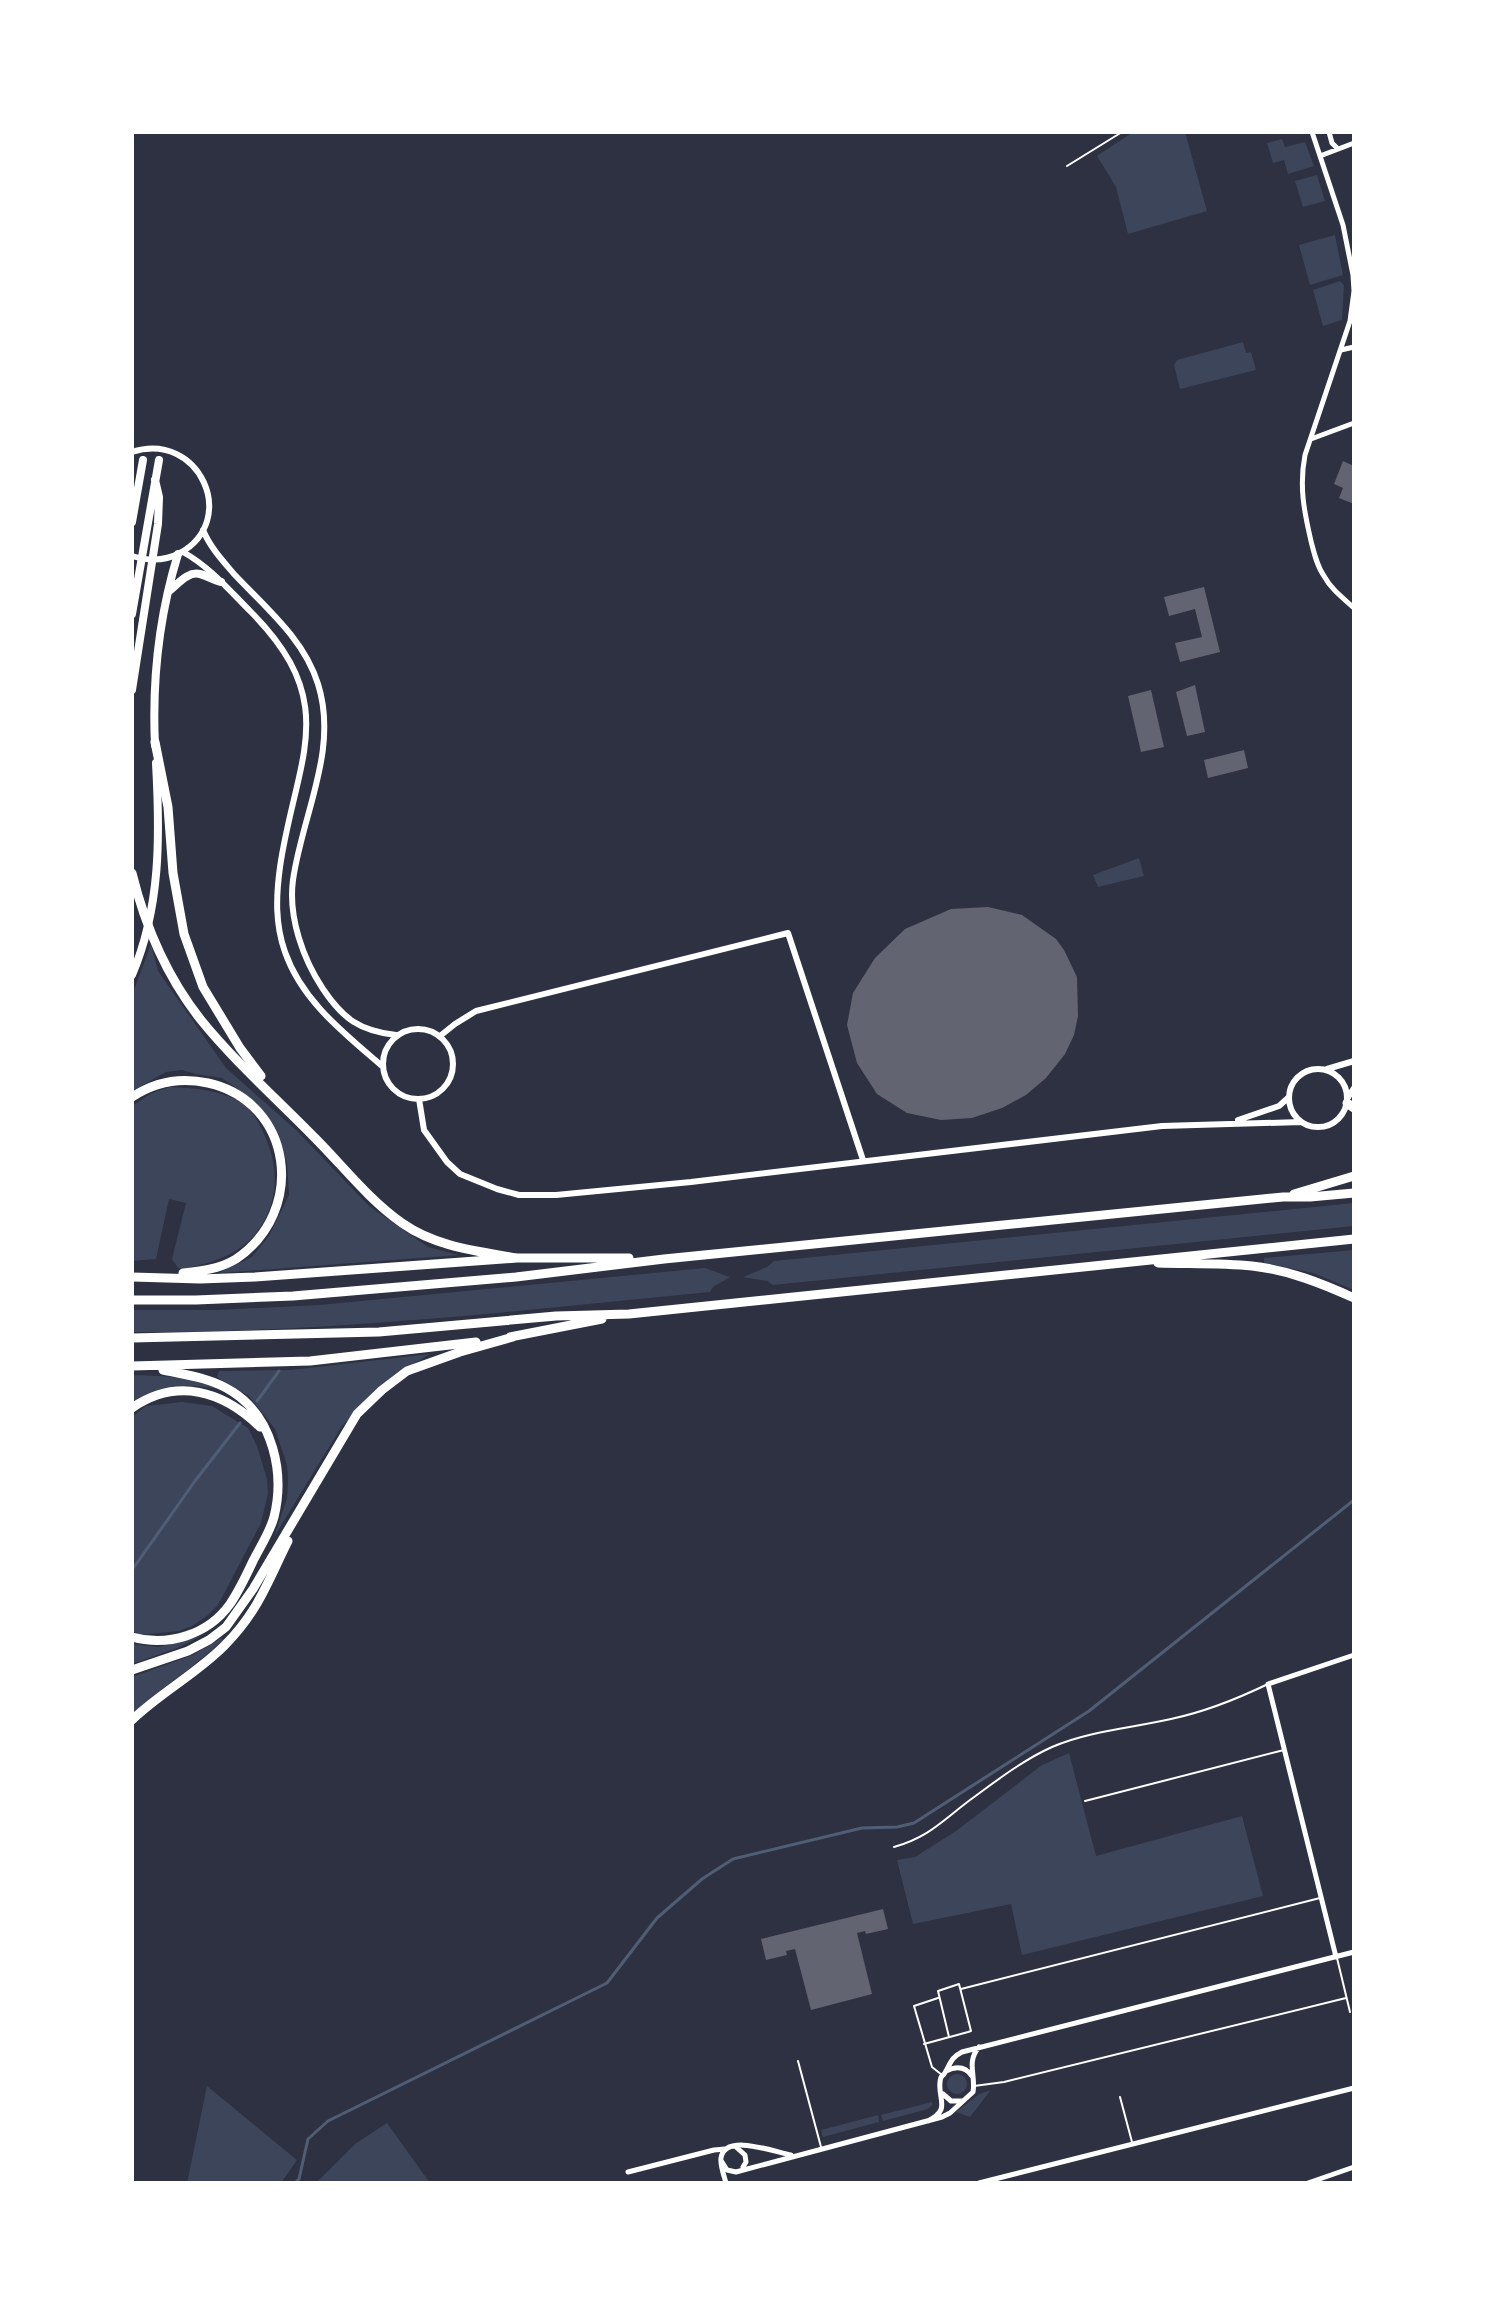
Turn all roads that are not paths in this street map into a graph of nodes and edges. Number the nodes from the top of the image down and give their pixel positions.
1 (1122, 132) edge
2 (1322, 132) edge
3 (1329, 132) edge
4 (1312, 134) edge
5 (1354, 143) edge
6 (1338, 149) junction
7 (1320, 156) junction
8 (1067, 166) dead end
9 (1354, 347) edge
10 (1341, 350) junction
11 (1354, 423) edge
12 (1310, 439) junction
13 (133, 452) edge
14 (143, 460) dead end
15 (159, 460) dead end
16 (155, 480) junction
17 (133, 512) edge
18 (132, 522) edge
19 (203, 530) junction
20 (180, 553) junction
21 (132, 556) edge
22 (221, 582) junction
23 (169, 592) junction
24 (1354, 608) edge
25 (132, 614) edge
26 (132, 690) edge
27 (155, 742) junction
28 (132, 873) edge
29 (132, 975) edge
30 (396, 1035) junction
31 (440, 1036) junction
32 (1354, 1061) edge
33 (382, 1066) junction
34 (1325, 1070) junction
35 (1354, 1088) edge
36 (132, 1097) edge
37 (1289, 1097) junction
38 (419, 1099) junction
39 (1350, 1104) edge
40 (288, 1110) junction
41 (1301, 1122) junction
42 (1227, 1123) junction
43 (863, 1160) junction
44 (1354, 1176) edge
45 (1354, 1193) edge
46 (1283, 1197) junction
47 (1354, 1239) edge
48 (517, 1258) junction
49 (664, 1259) junction
50 (1118, 1262) junction
51 (132, 1277) edge
52 (153, 1277) junction
53 (1354, 1298) edge
54 (132, 1300) edge
55 (629, 1314) junction
56 (513, 1337) junction
57 (132, 1338) edge
58 (132, 1366) edge
59 (144, 1367) junction
60 (132, 1408) edge
61 (268, 1435) junction
62 (321, 1473) junction
63 (132, 1637) edge
64 (1354, 1655) edge
65 (132, 1670) edge
66 (1268, 1684) junction
67 (132, 1720) edge
68 (1285, 1750) junction
69 (1085, 1801) dead end
70 (894, 1847) dead end
71 (1322, 1898) junction
72 (1354, 1952) edge
73 (1336, 1957) junction
74 (961, 1989) junction
75 (939, 1997) junction
76 (1346, 1998) junction
77 (1350, 2012) dead end
78 (949, 2037) junction
79 (924, 2044) junction
80 (980, 2047) junction
81 (798, 2061) dead end
82 (944, 2073) junction
83 (974, 2083) junction
84 (1354, 2088) edge
85 (941, 2090) junction
86 (1120, 2097) dead end
87 (964, 2100) junction
88 (928, 2121) junction
89 (1132, 2143) junction
90 (729, 2148) junction
91 (821, 2149) junction
92 (794, 2156) junction
93 (722, 2162) junction
94 (1354, 2167) edge
95 (738, 2171) junction
96 (628, 2172) dead end
97 (732, 2182) edge
98 (979, 2183) edge
99 (1308, 2183) edge

1 - 8 lane
2 - 4 street
3 - 6 street
4 - 7 street
5 - 6 street
6 - 7 street
7 - 10 street
9 - 10 street
10 - 12 street
11 - 12 street
12 - 24 street
13 - 19 street
14 - 17 highway
15 - 16 highway
16 - 25 highway
16 - 26 highway
17 - 18 highway
19 - 20 street
19 - 30 street
20 - 21 street
20 - 22 street
20 - 23 highway
22 - 23 highway
22 - 33 street
23 - 27 highway
27 - 29 highway
27 - 40 highway
28 - 40 highway
30 - 31 street
30 - 33 street
31 - 38 street
31 - 43 street
32 - 34 street
33 - 38 street
34 - 37 street
34 - 39 street
35 - 39 street
36 - 52 highway
37 - 41 street
37 - 42 street
38 - 43 street
39 - 41 street
40 - 48 highway
41 - 42 street
42 - 43 street
44 - 46 highway
45 - 46 highway
46 - 49 highway
47 - 50 highway
48 - 49 highway
48 - 52 highway
49 - 54 highway
50 - 53 highway
50 - 55 highway
51 - 52 highway
55 - 56 highway
55 - 57 highway
56 - 59 highway
56 - 62 highway
58 - 59 highway
59 - 61 highway
60 - 61 highway
61 - 63 highway
62 - 65 highway
62 - 67 highway
64 - 66 street
66 - 68 street
66 - 70 lane
68 - 69 lane
68 - 71 street
71 - 73 street
71 - 74 lane
72 - 73 street
73 - 76 lane
73 - 80 street
74 - 75 lane
74 - 78 lane
75 - 78 lane
75 - 79 lane
76 - 77 lane
76 - 83 lane
78 - 79 lane
79 - 82 lane
80 - 82 street
80 - 83 street
81 - 91 lane
82 - 83 street
82 - 85 street
83 - 87 street
84 - 89 street
85 - 87 street
85 - 88 street
86 - 89 lane
87 - 88 street
88 - 91 street
89 - 98 street
90 - 92 street
90 - 93 street
90 - 95 street
90 - 96 street
91 - 92 street
92 - 95 street
93 - 95 street
93 - 97 street
94 - 99 street
95 - 97 street

